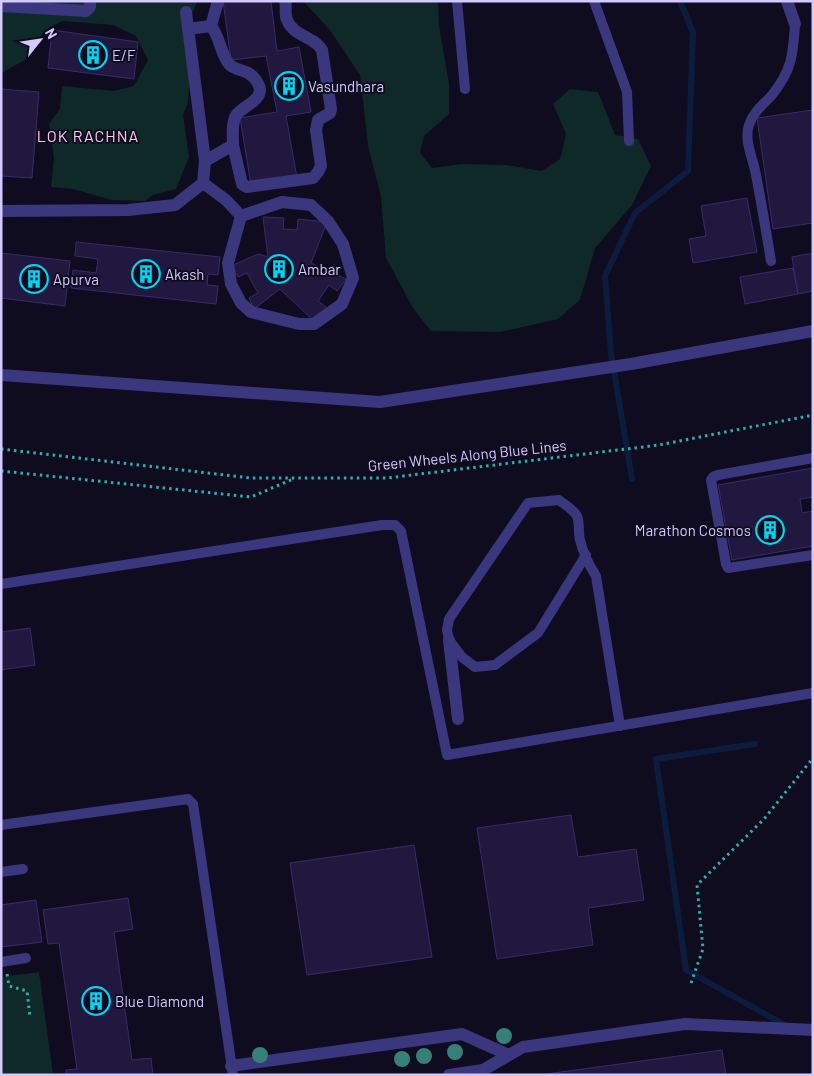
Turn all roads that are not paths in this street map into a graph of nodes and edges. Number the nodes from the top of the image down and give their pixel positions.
1 (90, 1) edge
2 (218, 1) edge
3 (285, 1) edge
4 (457, 1) edge
5 (594, 1) edge
6 (787, 1) edge
7 (1, 6) edge
8 (186, 12) dead end
9 (795, 24) joint
10 (211, 26) junction
11 (188, 29) junction
12 (466, 89) dead end
13 (629, 141) dead end
14 (232, 145) junction
15 (205, 161) junction
16 (204, 183) junction
17 (1, 211) edge
18 (241, 216) junction
19 (771, 261) dead end
20 (813, 331) edge
21 (1, 375) edge
22 (813, 458) edge
23 (586, 555) junction
24 (813, 555) edge
25 (1, 584) edge
26 (449, 640) junction
27 (813, 693) edge
28 (458, 719) dead end
29 (620, 726) junction
30 (1, 825) edge
31 (23, 868) dead end
32 (1, 872) edge
33 (26, 958) dead end
34 (3, 962) edge
35 (813, 1030) edge
36 (509, 1055) junction
37 (232, 1070) edge
38 (464, 1074) edge
39 (449, 1075) edge

1 - 7 street
2 - 10 street
3 - 14 street
4 - 12 lane
5 - 13 lane
6 - 9 street
8 - 11 street
9 - 19 lane
10 - 11 street
10 - 14 street
11 - 15 street
14 - 15 street
15 - 16 street
16 - 17 street
16 - 18 street
18 - 18 street
20 - 21 street
22 - 24 lane
23 - 26 lane
23 - 26 lane
23 - 29 lane
25 - 29 lane
26 - 28 street
27 - 29 lane
30 - 37 lane
31 - 32 lane
33 - 34 lane
35 - 36 street
36 - 37 street
36 - 38 street
38 - 39 street

